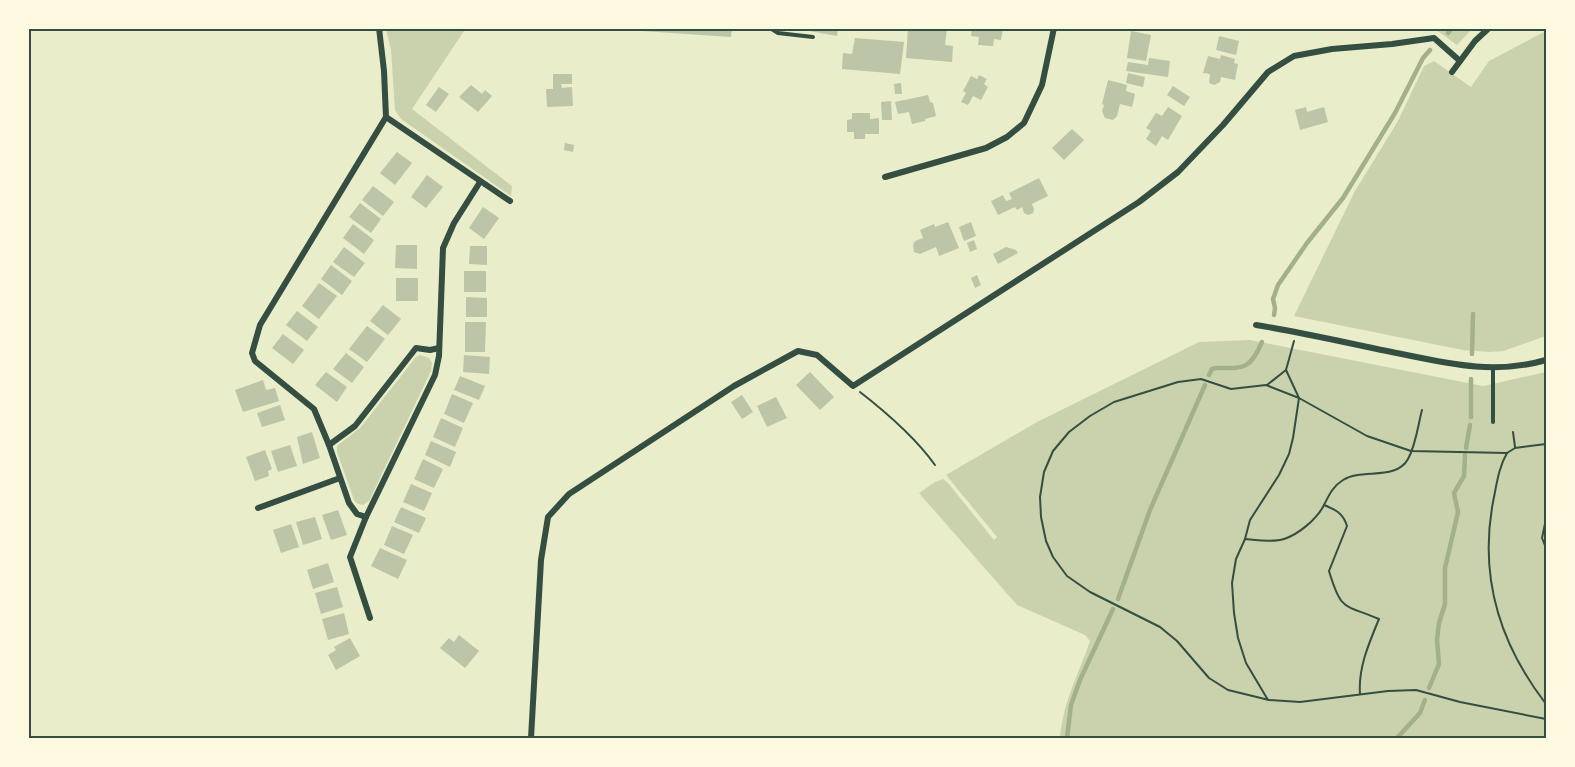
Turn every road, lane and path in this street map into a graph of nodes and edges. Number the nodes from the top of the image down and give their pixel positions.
1 (379, 28) edge
2 (770, 28) edge
3 (1054, 28) edge
4 (1488, 28) edge
5 (813, 37) dead end
6 (1460, 61) junction
7 (1452, 72) dead end
8 (386, 117) junction
9 (885, 177) dead end
10 (480, 182) junction
11 (510, 201) dead end
12 (1256, 325) dead end
13 (1294, 340) dead end
14 (439, 348) junction
15 (1546, 360) edge
16 (1493, 369) junction
17 (1286, 370) junction
18 (853, 386) junction
19 (1266, 386) junction
20 (1299, 398) junction
21 (1422, 410) dead end
22 (1493, 422) dead end
23 (1513, 432) dead end
24 (1546, 444) edge
25 (329, 445) junction
26 (1515, 448) junction
27 (1411, 451) junction
28 (1507, 453) junction
29 (935, 465) dead end
30 (340, 477) junction
31 (1324, 505) junction
32 (258, 508) dead end
33 (366, 517) junction
34 (1546, 519) edge
35 (1245, 539) junction
36 (1546, 548) edge
37 (370, 618) dead end
38 (1361, 695) junction
39 (1269, 700) junction
40 (1546, 704) edge
41 (1546, 719) edge
42 (531, 738) edge

1 - 8 street
2 - 5 lane
3 - 9 street
4 - 6 street
6 - 7 street
6 - 18 street
8 - 10 street
8 - 25 street
10 - 11 street
10 - 14 street
12 - 16 street
13 - 17 path
14 - 25 street
14 - 33 street
15 - 16 street
16 - 22 lane
17 - 19 path
17 - 20 path
18 - 29 path
18 - 42 street
19 - 20 path
19 - 39 path
20 - 27 path
20 - 35 path
21 - 27 path
23 - 26 path
24 - 26 path
25 - 30 street
26 - 28 path
27 - 28 path
27 - 31 path
28 - 40 path
30 - 32 street
30 - 33 street
31 - 35 path
31 - 38 path
33 - 37 street
34 - 36 path
35 - 39 path
38 - 39 path
38 - 41 path

